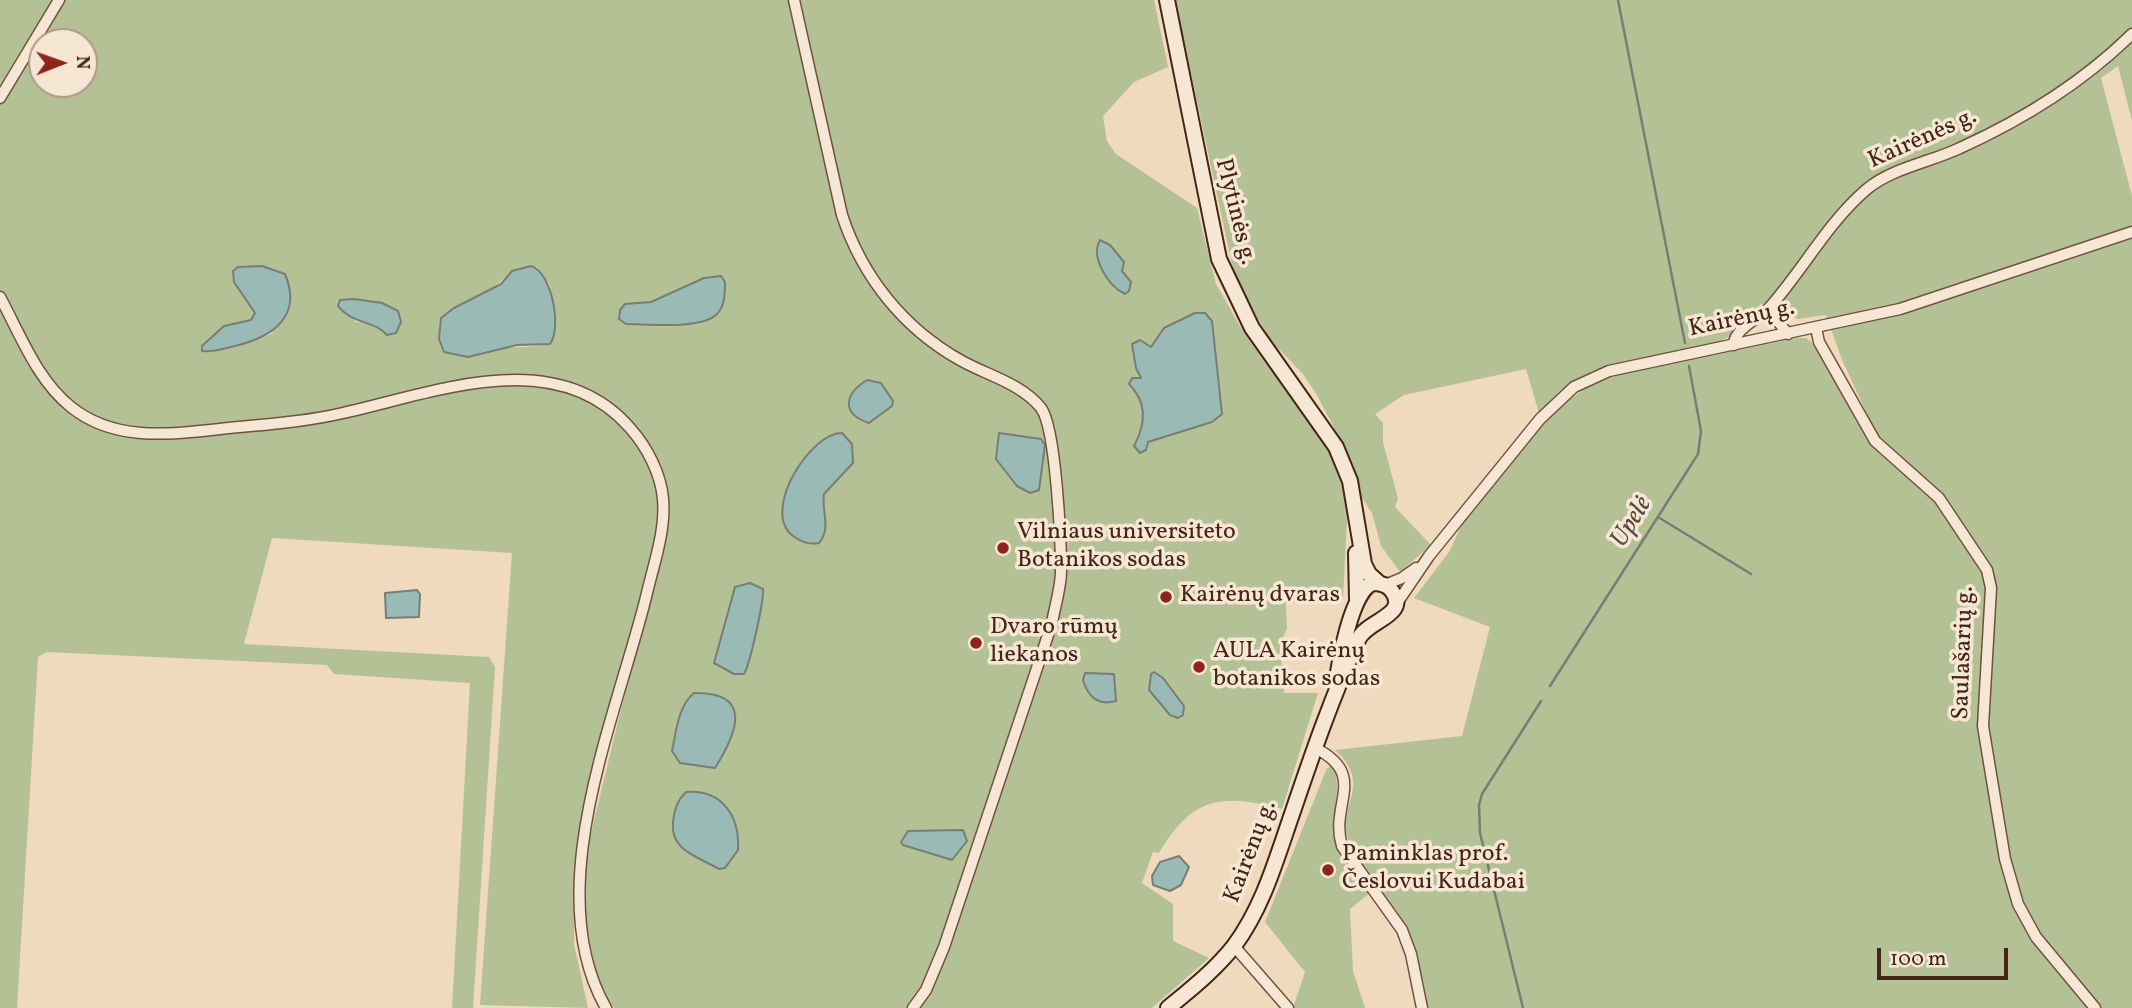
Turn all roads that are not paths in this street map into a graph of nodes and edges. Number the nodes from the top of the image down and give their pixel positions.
1 (60, 0) edge
2 (794, 0) edge
3 (1167, 0) edge
4 (2132, 34) edge
5 (0, 98) edge
6 (2132, 232) edge
7 (0, 297) edge
8 (1768, 309) junction
9 (1816, 328) junction
10 (1788, 334) junction
11 (1734, 345) junction
12 (1357, 527) junction
13 (1429, 556) junction
14 (1382, 584) junction
15 (1357, 601) junction
16 (1395, 606) junction
17 (1377, 621) junction
18 (1336, 686) junction
19 (1315, 748) junction
20 (1234, 946) junction
21 (606, 1008) edge
22 (913, 1008) edge
23 (1168, 1008) edge
24 (1288, 1008) edge
25 (1423, 1008) edge
26 (2095, 1008) edge

1 - 5 street
2 - 22 street
3 - 12 main road, Plytinės g.
4 - 8 street, Kairėnės g.
6 - 9 street, Kairėnų g.
7 - 21 street
8 - 10 street
8 - 11 street, Kairėnės g.
9 - 10 street, Kairėnų g.
9 - 26 street, Saulašarių g.
10 - 11 street, Kairėnų g.
11 - 13 street, Kairėnų g.
12 - 14 main road, Plytinės g.
12 - 15 main road, Plytinės g.
13 - 14 street, Kairėnų g.
13 - 16 street, Kairėnų g.
14 - 15 main road
14 - 16 main road
15 - 17 main road
15 - 18 main road, Kairėnų g.
16 - 17 main road
17 - 18 main road, Kairėnų g.
18 - 19 main road, Kairėnų g.
19 - 20 main road, Kairėnų g.
19 - 25 street
20 - 23 main road, Kairėnų g.
20 - 24 street

